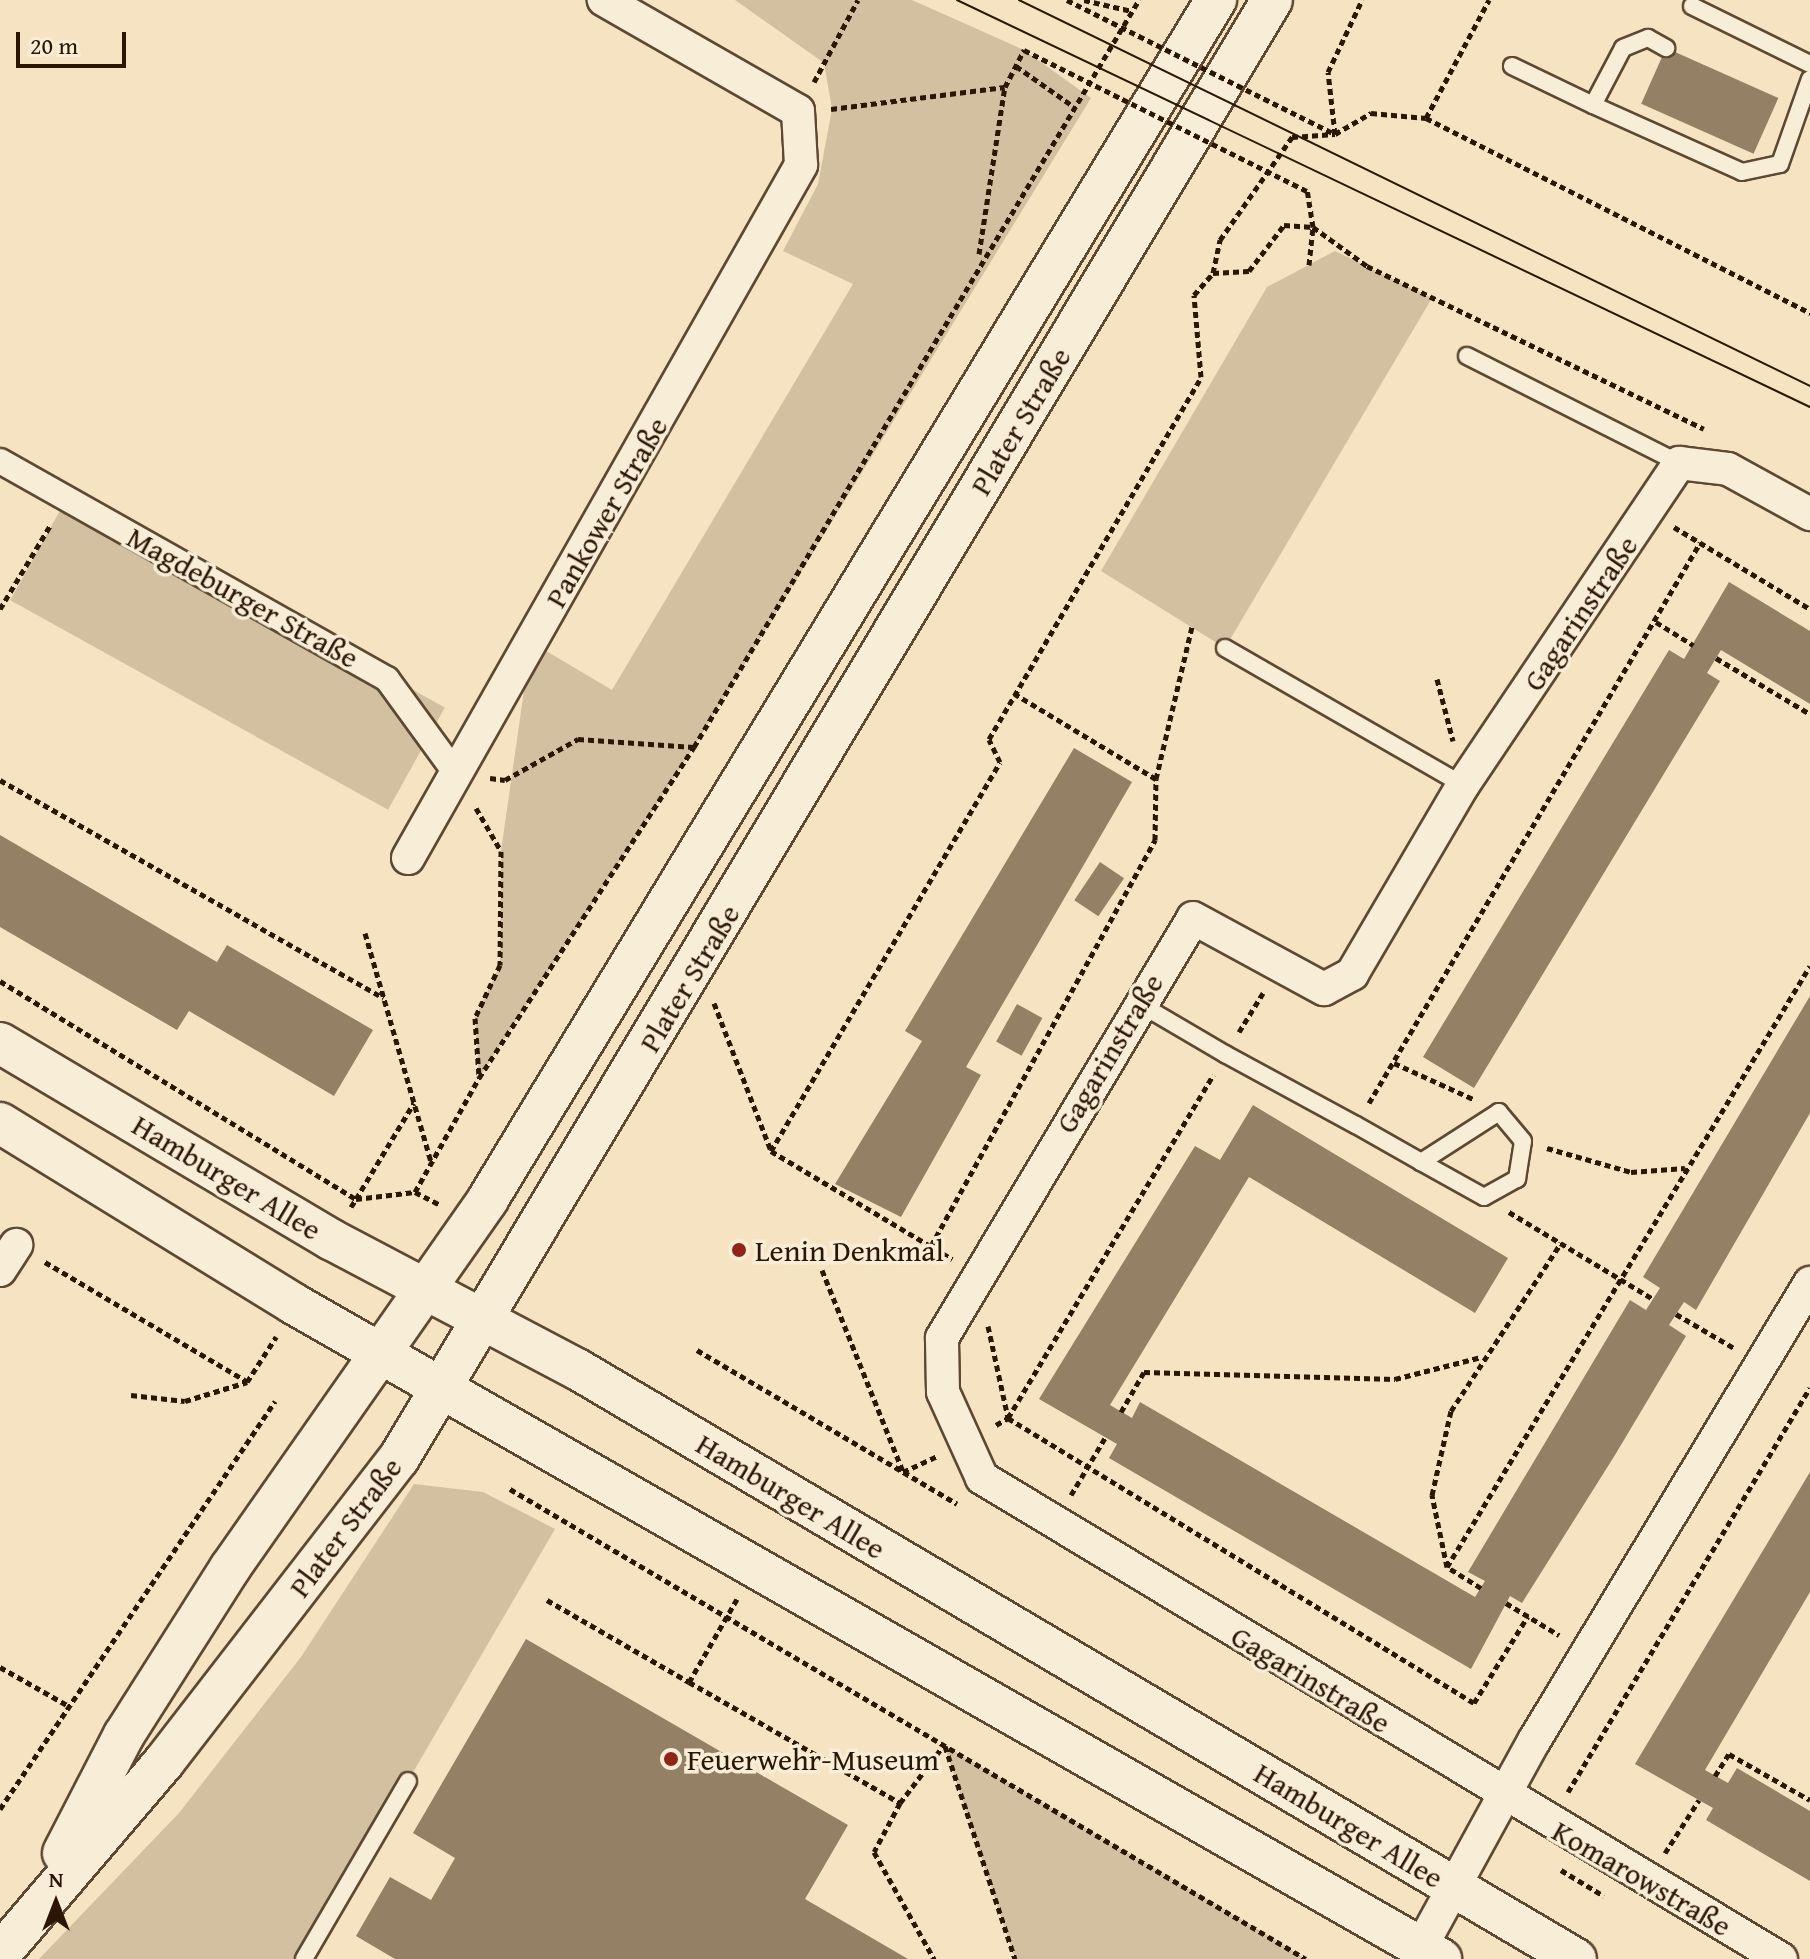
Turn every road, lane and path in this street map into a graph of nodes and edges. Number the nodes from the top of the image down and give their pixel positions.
1 (604, 0) edge
2 (858, 0) edge
3 (1067, 0) edge
4 (1084, 0) edge
5 (1139, 0) edge
6 (1216, 0) edge
7 (1272, 0) edge
8 (1362, 0) edge
9 (1489, 0) edge
10 (1692, 6) dead end
11 (1132, 11) junction
12 (1666, 48) dead end
13 (1810, 64) edge
14 (1016, 66) junction
15 (1512, 66) dead end
16 (1810, 79) edge
17 (1005, 87) junction
18 (1593, 105) junction
19 (1073, 106) junction
20 (798, 111) junction
21 (1426, 118) junction
22 (1335, 134) junction
23 (1313, 227) junction
24 (979, 259) junction
25 (1309, 265) dead end
26 (1213, 273) junction
27 (1810, 313) edge
28 (1467, 356) dead end
29 (1637, 397) dead end
30 (0, 461) edge
31 (1679, 463) junction
32 (67, 498) junction
33 (1648, 511) junction
34 (1810, 514) edge
35 (1700, 543) junction
36 (0, 609) edge
37 (1810, 609) edge
38 (1656, 622) junction
39 (1192, 627) dead end
40 (1693, 645) dead end
41 (1225, 648) dead end
42 (1716, 658) dead end
43 (1437, 679) dead end
44 (1015, 694) junction
45 (1810, 714) edge
46 (694, 747) junction
47 (454, 771) junction
48 (1156, 779) junction
49 (0, 780) edge
50 (1463, 785) junction
51 (408, 858) dead end
52 (365, 933) dead end
53 (699, 962) junction
54 (1280, 965) junction
55 (1810, 966) edge
56 (0, 981) edge
57 (383, 998) junction
58 (1138, 1003) junction
59 (0, 1043) edge
60 (1225, 1054) junction
61 (1394, 1063) junction
62 (479, 1078) junction
63 (414, 1103) junction
64 (1499, 1112) junction
65 (0, 1123) edge
66 (1356, 1125) junction
67 (1523, 1141) junction
68 (771, 1151) junction
69 (431, 1161) junction
70 (1421, 1162) junction
71 (1685, 1168) junction
72 (415, 1192) dead end
73 (1484, 1197) junction
74 (1561, 1243) junction
75 (931, 1246) junction
76 (8, 1257) edge
77 (822, 1270) dead end
78 (976, 1273) junction
79 (1620, 1279) junction
80 (1810, 1283) edge
81 (426, 1289) junction
82 (1653, 1299) dead end
83 (1676, 1314) dead end
84 (485, 1321) junction
85 (382, 1352) junction
86 (1482, 1357) junction
87 (1761, 1365) junction
88 (444, 1386) junction
89 (1810, 1388) edge
90 (131, 1395) dead end
91 (275, 1401) dead end
92 (1121, 1412) dead end
93 (1008, 1418) junction
94 (962, 1445) junction
95 (510, 1489) dead end
96 (758, 1563) junction
97 (1447, 1567) junction
98 (1481, 1588) dead end
99 (547, 1600) dead end
100 (1506, 1603) dead end
101 (1528, 1616) junction
102 (727, 1617) junction
103 (1587, 1652) junction
104 (0, 1667) edge
105 (689, 1682) junction
106 (67, 1705) junction
107 (944, 1745) junction
108 (1715, 1776) dead end
109 (408, 1781) dead end
110 (1504, 1797) junction
111 (1699, 1800) dead end
112 (1810, 1800) edge
113 (900, 1803) junction
114 (0, 1809) edge
115 (1549, 1824) junction
116 (1647, 1881) junction
117 (1455, 1888) junction
118 (35, 1906) junction
119 (1431, 1953) edge
120 (0, 1954) edge
121 (304, 1959) edge
122 (934, 1959) edge
123 (1015, 1959) edge
124 (1306, 1959) edge
125 (1576, 1959) edge
126 (1781, 1959) edge

1 - 20 street
2 - 20 path
3 - 22 path, bridge
4 - 11 path
5 - 11 path
6 - 81 street, Plater Straße
7 - 53 street, Plater Straße
8 - 22 path
9 - 21 path
10 - 13 lane
11 - 19 path
12 - 18 lane
14 - 17 path
14 - 19 path
14 - 23 path, bridge
15 - 18 lane
16 - 18 lane
17 - 20 path
17 - 24 path
19 - 24 path
20 - 47 street, Pankower Straße
21 - 22 path
21 - 27 path
22 - 26 path
23 - 25 path
23 - 26 path
23 - 29 path
24 - 46 path
26 - 44 path
28 - 31 lane
30 - 32 street, Magdeburger Straße
31 - 33 street, Gagarinstraße
31 - 34 street
32 - 36 path
32 - 47 street, Magdeburger Straße
33 - 35 path
33 - 50 street, Gagarinstraße
35 - 37 path
35 - 38 path
38 - 40 path
38 - 61 path
39 - 48 path
41 - 50 lane
42 - 45 path
43 - 50 path
44 - 48 path
44 - 68 path
46 - 47 path
46 - 62 path
47 - 51 street, Pankower Straße
47 - 62 path
48 - 75 path
49 - 57 path
50 - 54 street, Gagarinstraße
52 - 57 path
53 - 68 path
53 - 84 street, Plater Straße
54 - 58 street, Gagarinstraße
54 - 60 path
55 - 71 path
56 - 63 path
57 - 63 path
58 - 60 lane
58 - 78 street, Gagarinstraße
59 - 81 street, Hamburger Allee
60 - 66 lane
60 - 93 path
61 - 64 path
61 - 66 path
62 - 69 path
63 - 69 path
64 - 67 lane
64 - 70 lane
65 - 85 street
66 - 70 lane
67 - 71 path
67 - 73 lane
68 - 75 path
69 - 72 path
70 - 73 lane
71 - 79 path
73 - 74 path
74 - 79 path
74 - 86 path
75 - 78 path
76 - 90 path
77 - 94 path
78 - 93 path
78 - 94 street, Gagarinstraße
79 - 82 path
79 - 97 path
80 - 87 street
81 - 84 street, Hamburger Allee
81 - 85 street, Plater Straße
83 - 87 path
84 - 88 street, Plater Straße
84 - 117 street, Hamburger Allee
85 - 88 street
85 - 118 street, Plater Straße
86 - 92 path
86 - 97 path
87 - 103 street
88 - 96 street
88 - 118 street, Plater Straße
89 - 115 path
91 - 106 path
93 - 94 path
93 - 101 path
94 - 110 street, Gagarinstraße
95 - 102 path
96 - 102 path
96 - 119 street
97 - 98 path
99 - 105 path
100 - 101 path
101 - 103 path
102 - 105 path
102 - 107 path
103 - 110 street
104 - 106 path
105 - 113 path
106 - 114 path
107 - 113 path
107 - 123 path
107 - 124 path
108 - 112 path
109 - 121 lane
110 - 115 street, Komarowstraße
110 - 117 street
111 - 116 path
113 - 122 path
115 - 116 street, Komarowstraße
116 - 126 street, Komarowstraße
117 - 119 street
117 - 125 street, Hamburger Allee
118 - 120 street, Plater Straße

